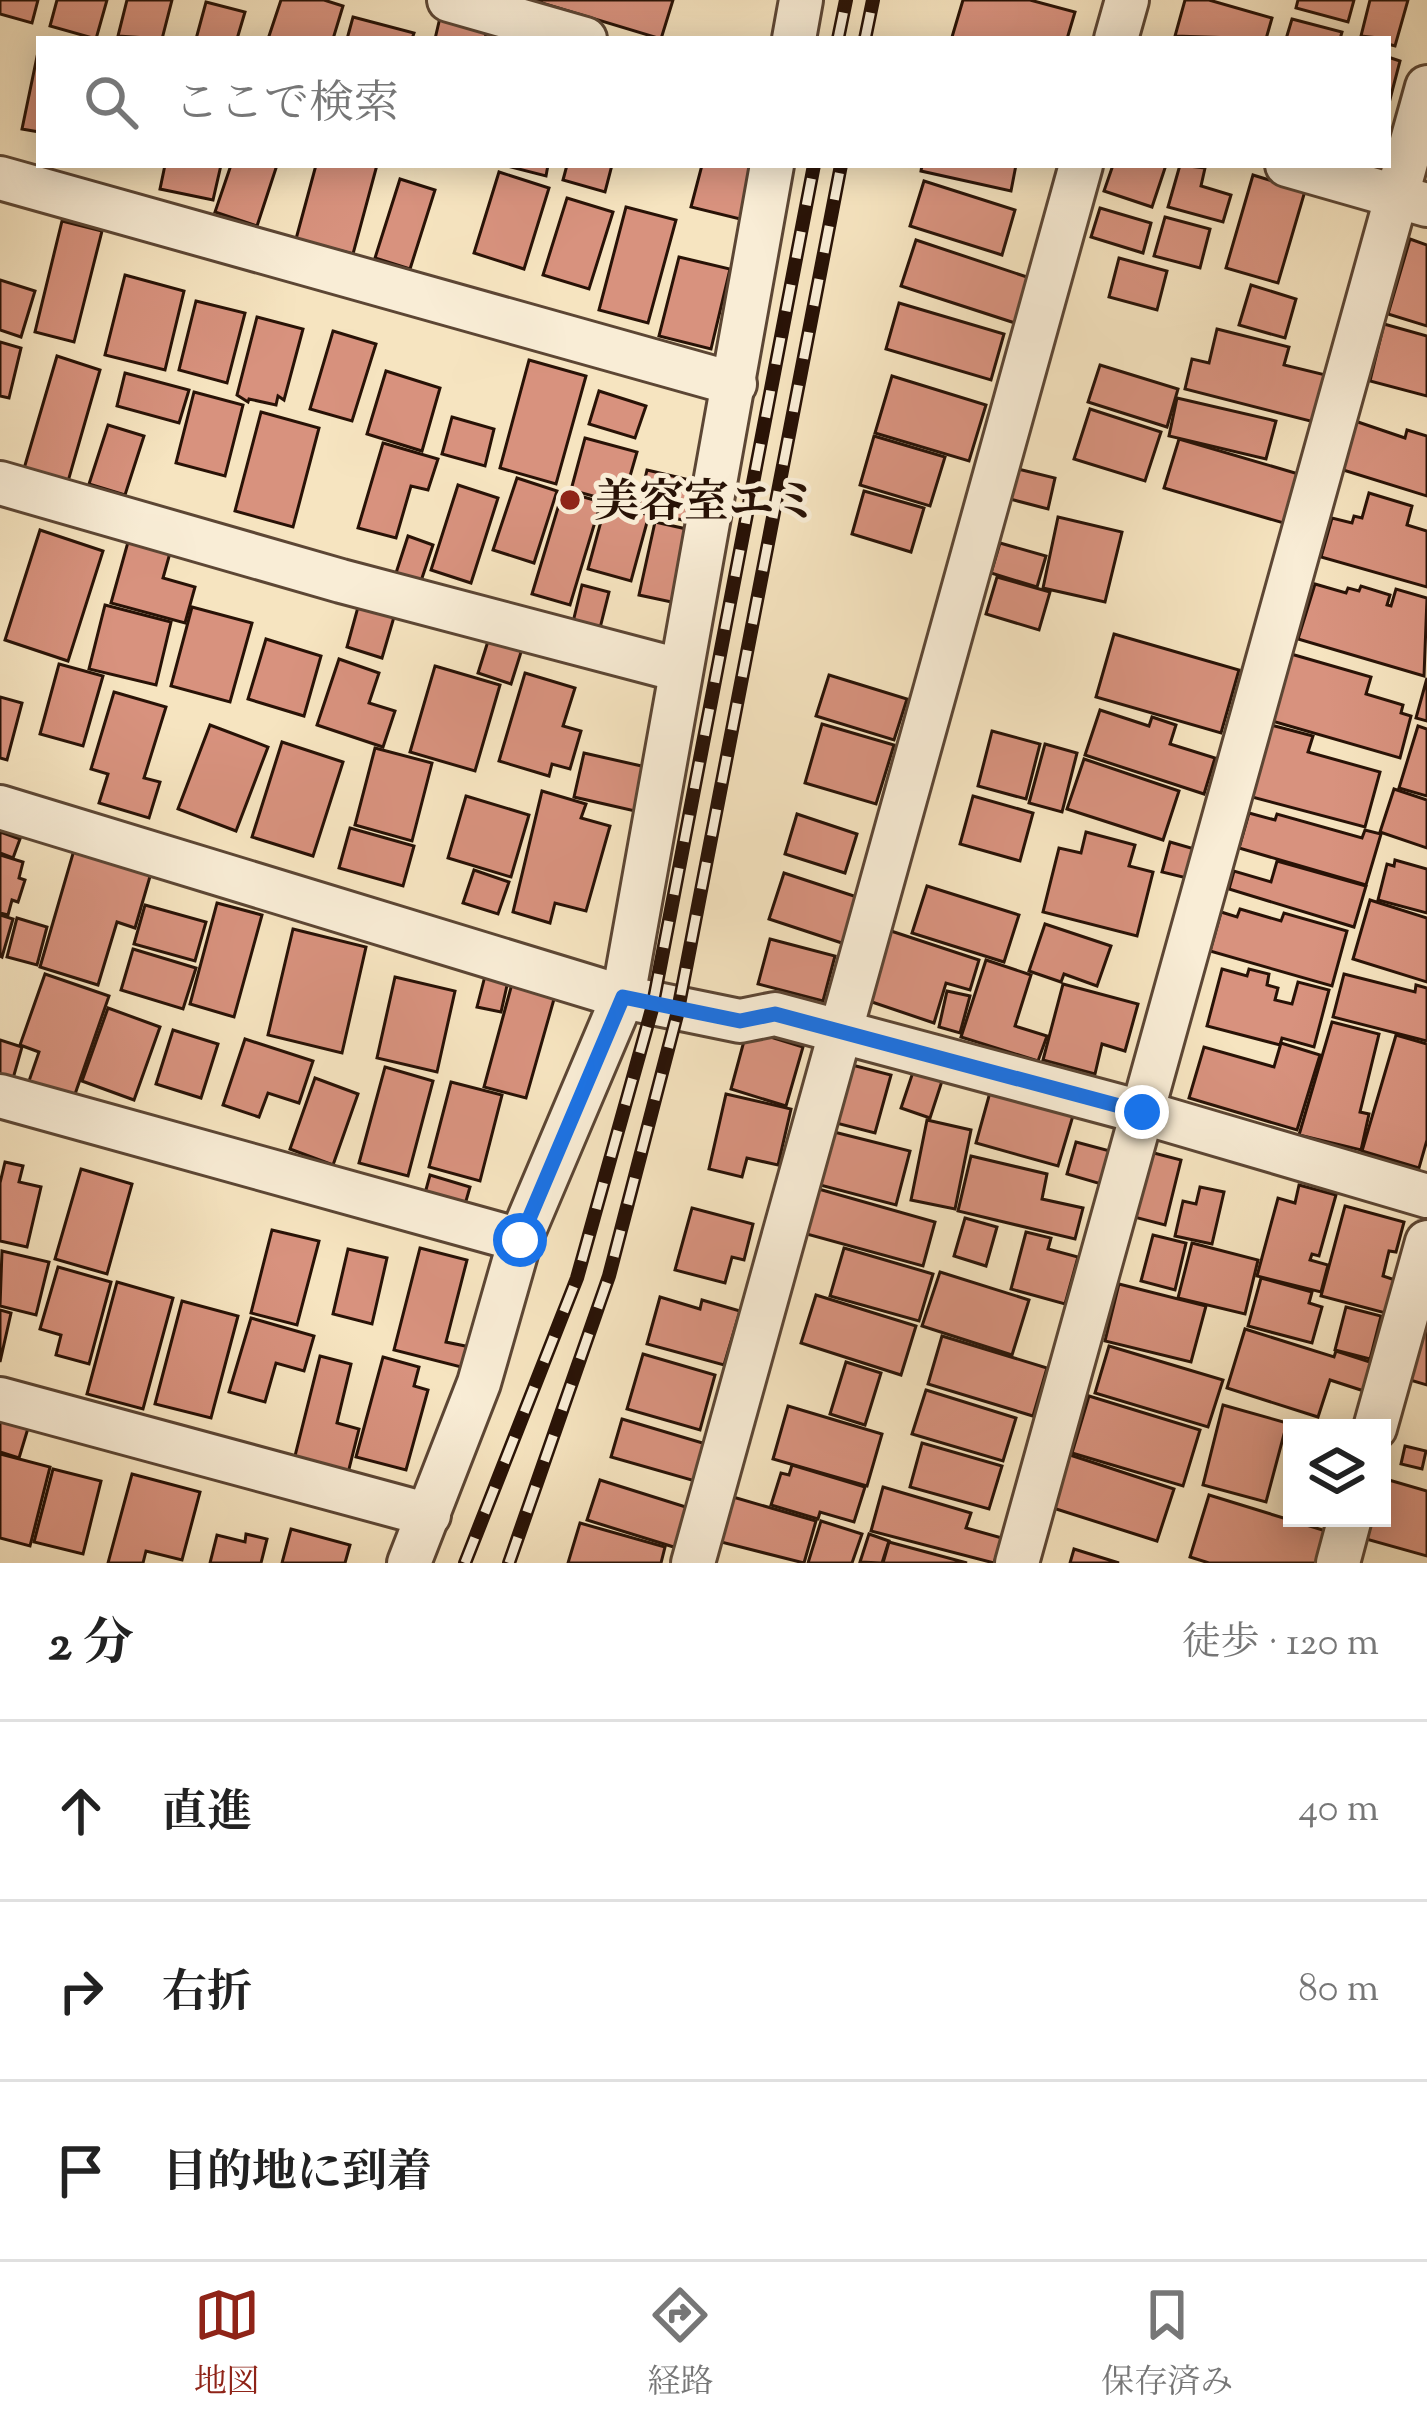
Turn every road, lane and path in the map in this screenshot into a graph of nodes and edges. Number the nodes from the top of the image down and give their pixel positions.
1 (449, 0) edge
2 (801, 0) edge
3 (1127, 0) edge
4 (575, 36) edge
5 (795, 36) edge
6 (1117, 36) edge
7 (1427, 87) edge
8 (771, 168) edge
9 (1080, 168) edge
10 (1297, 168) edge
11 (0, 178) edge
12 (1412, 201) edge
13 (735, 384) junction
14 (0, 483) edge
15 (679, 670) junction
16 (0, 807) edge
17 (623, 997) junction
18 (842, 1033) junction
19 (0, 1096) edge
20 (1142, 1112) junction
21 (1427, 1196) edge
22 (520, 1240) junction
23 (1427, 1242) edge
24 (0, 1399) edge
25 (1378, 1419) edge
26 (430, 1516) junction
27 (1348, 1527) edge
28 (409, 1563) edge
29 (694, 1563) edge
30 (1017, 1563) edge
31 (1338, 1563) edge

1 - 4 street
2 - 5 street
3 - 6 street
7 - 12 street
8 - 13 street
9 - 18 street
10 - 12 street
11 - 13 street
12 - 20 street
13 - 15 street
14 - 15 street
15 - 17 street
16 - 17 street
17 - 18 street
17 - 22 street
18 - 20 street
18 - 29 street
19 - 22 street
20 - 21 street
20 - 30 street
22 - 26 street
23 - 25 street
24 - 26 street
26 - 28 street
27 - 31 street

